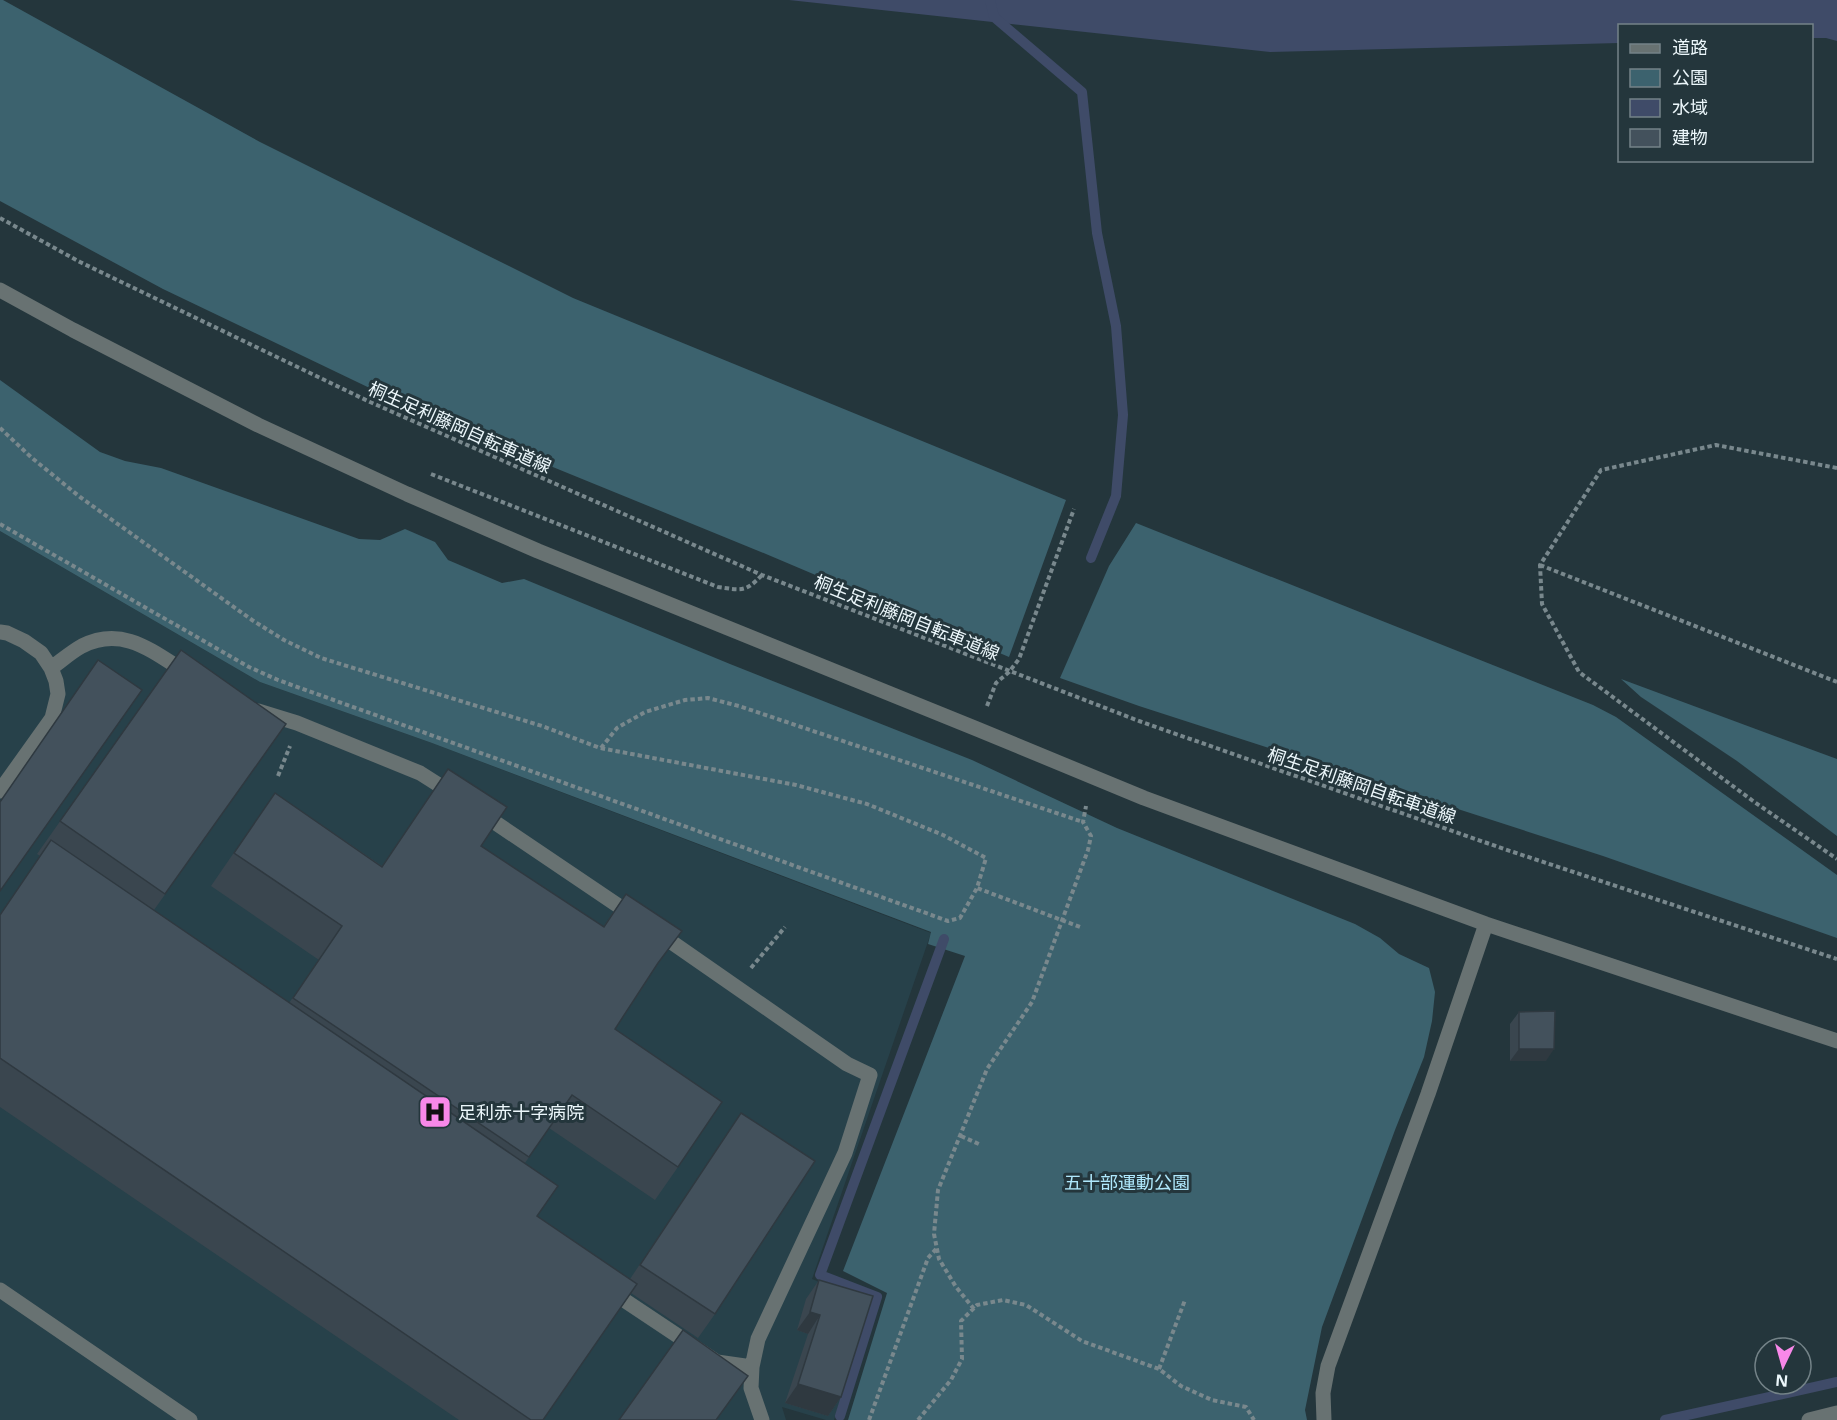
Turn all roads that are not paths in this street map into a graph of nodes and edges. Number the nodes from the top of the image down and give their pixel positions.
1 (0, 290) edge
2 (0, 632) edge
3 (51, 668) junction
4 (201, 681) edge
5 (242, 706) edge
6 (0, 791) edge
7 (1486, 924) junction
8 (1837, 1041) edge
9 (594, 1280) edge
10 (0, 1290) edge
11 (752, 1367) junction
12 (1837, 1413) edge
13 (190, 1420) edge
14 (762, 1420) edge
15 (1324, 1420) edge
16 (1809, 1420) edge

1 - 7 street
2 - 3 street
3 - 4 street
3 - 6 street
5 - 11 street
7 - 8 street
7 - 15 street
9 - 11 street
10 - 13 street
11 - 14 street
12 - 16 street

